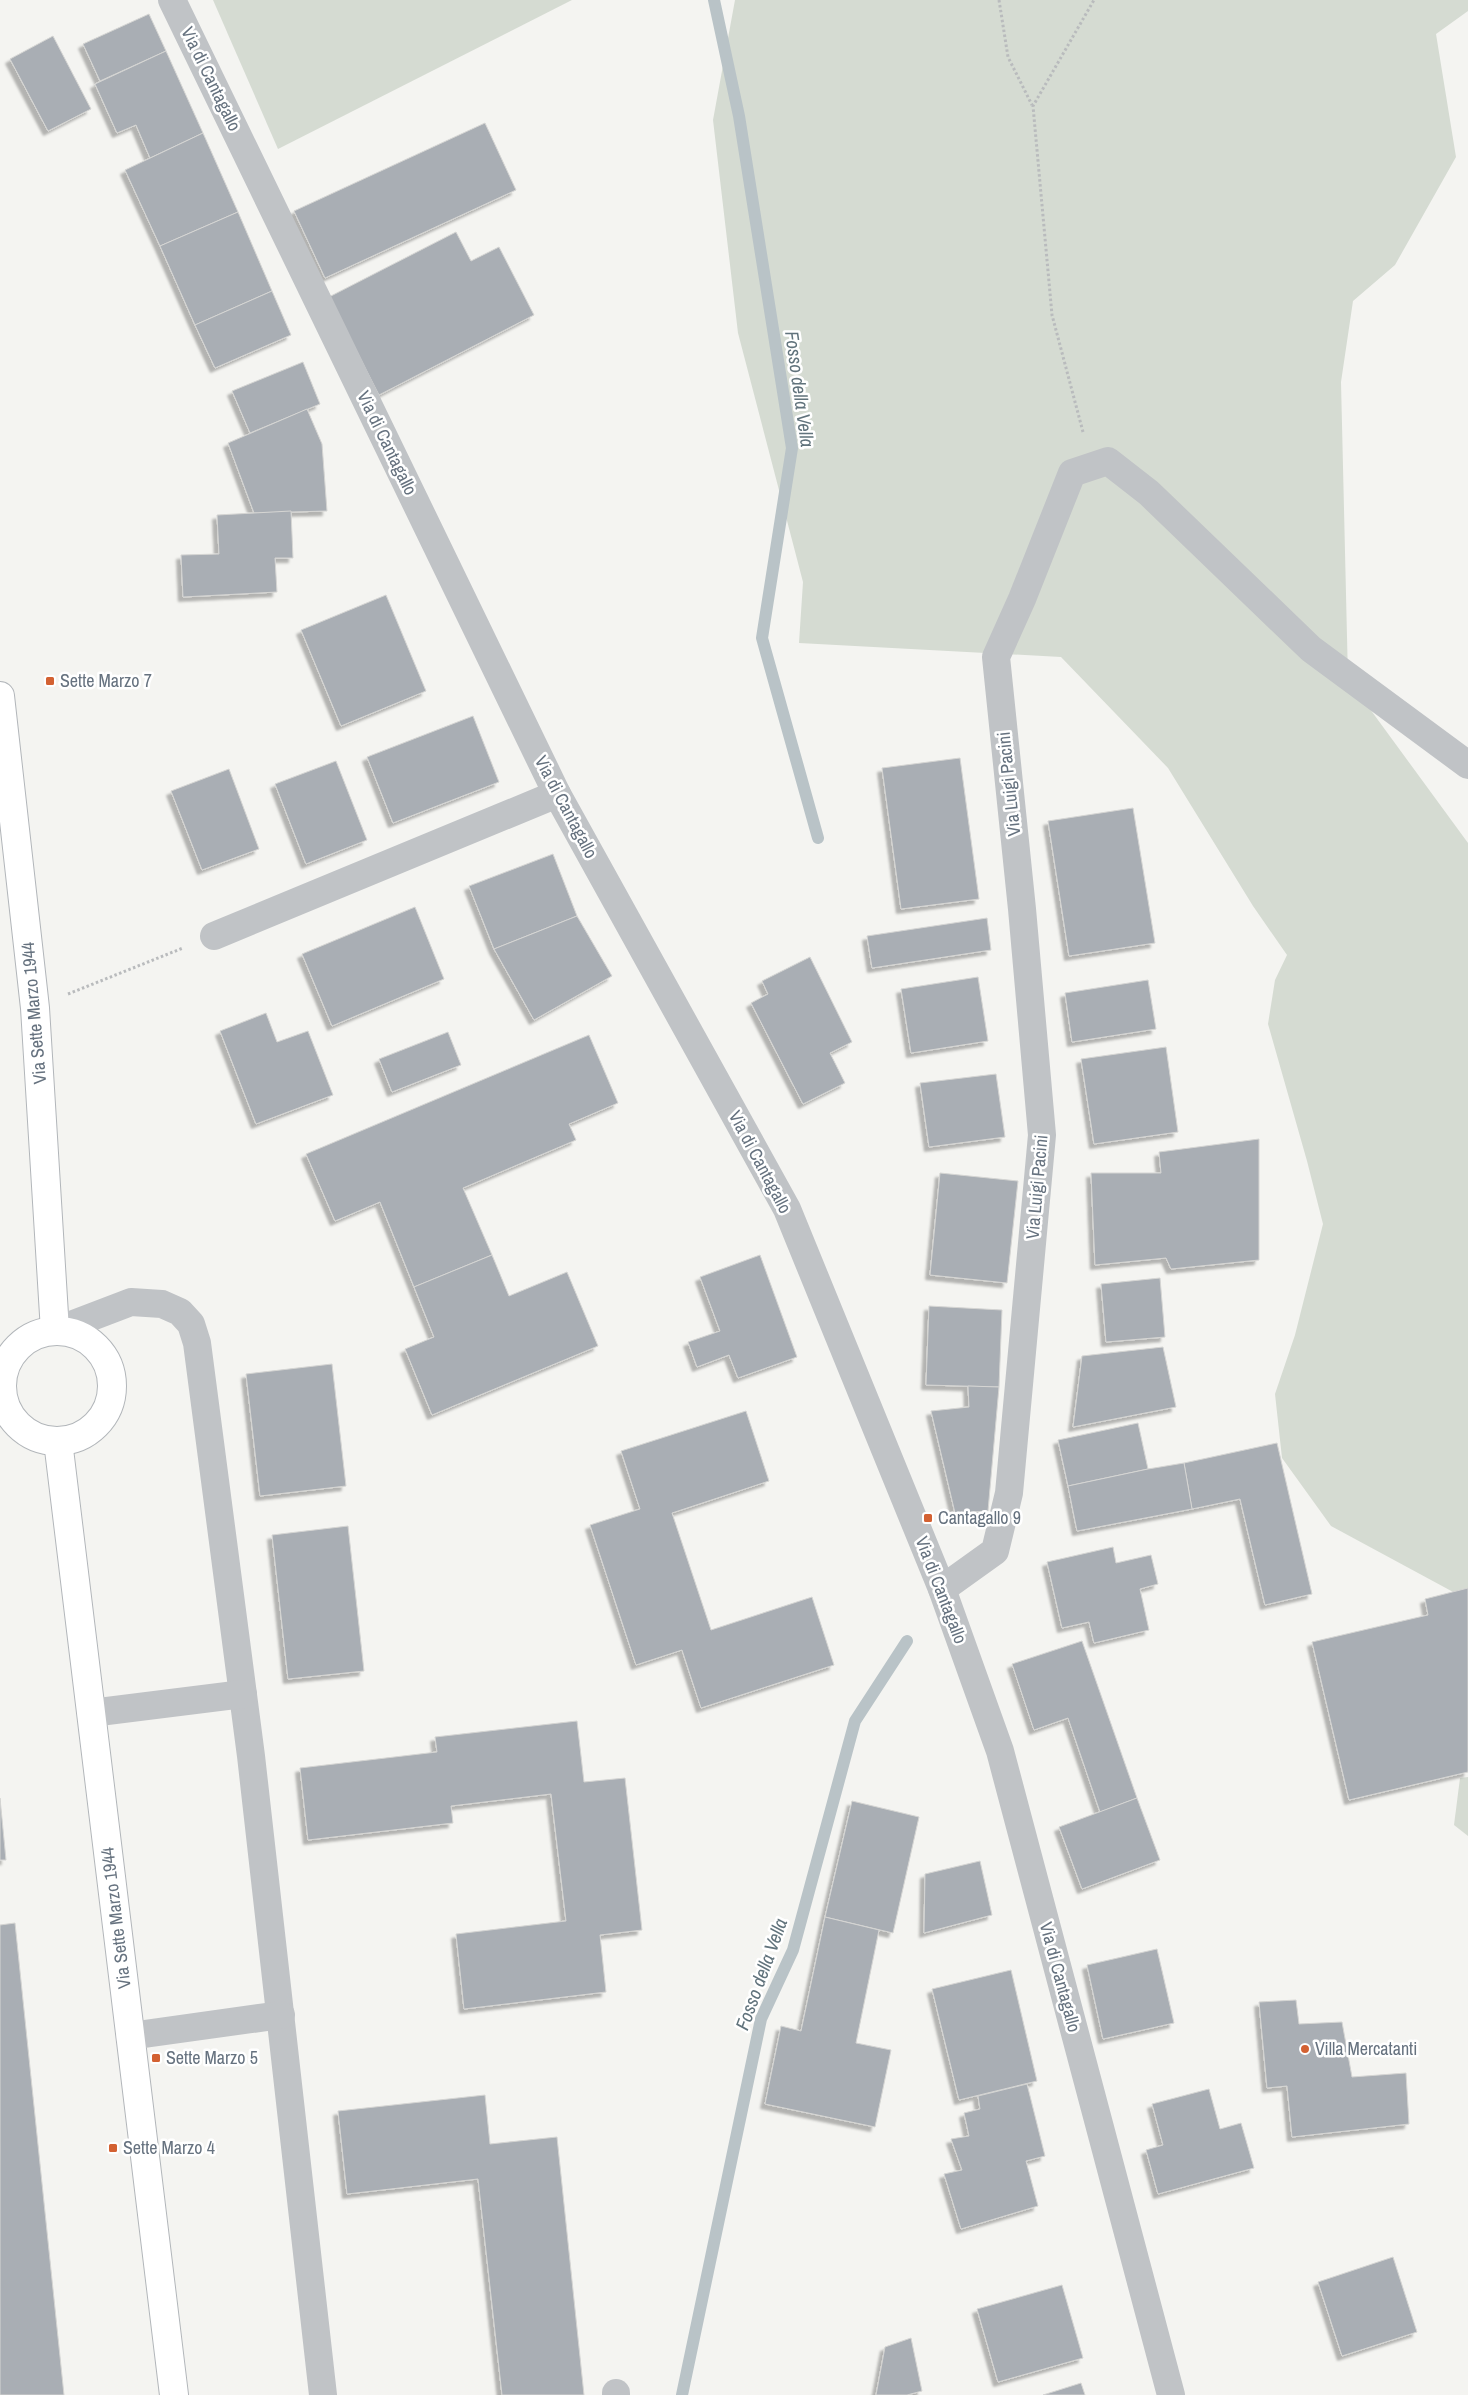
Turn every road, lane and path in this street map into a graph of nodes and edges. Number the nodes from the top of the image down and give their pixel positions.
1 (172, 0) edge
2 (999, 0) edge
3 (1094, 0) edge
4 (1033, 106) junction
5 (1108, 461) junction
6 (0, 696) edge
7 (1468, 765) edge
8 (557, 794) junction
9 (214, 936) joint
10 (35, 1008) junction
11 (55, 1331) junction
12 (1, 1377) edge
13 (58, 1441) junction
14 (942, 1589) junction
15 (243, 1694) junction
16 (91, 1713) junction
17 (281, 2015) junction
18 (130, 2036) junction
19 (174, 2395) edge
20 (322, 2395) edge
21 (1171, 2395) edge

1 - 8 street, Via di Cantagallo
2 - 4 path
3 - 4 path
4 - 5 path
5 - 7 street
5 - 14 street, Via Luigi Pacini
6 - 10 street, Via Sette Marzo 1944
8 - 9 street
8 - 14 street, Via di Cantagallo
9 - 10 path
10 - 11 street, Via Sette Marzo 1944
11 - 12 street
11 - 13 street
11 - 15 street
12 - 13 street
13 - 16 street, Via Sette Marzo 1944
14 - 21 street, Via di Cantagallo
15 - 16 street
15 - 17 street
16 - 18 street, Via Sette Marzo 1944
17 - 18 street
17 - 20 street
18 - 19 street, Via Sette Marzo 1944

